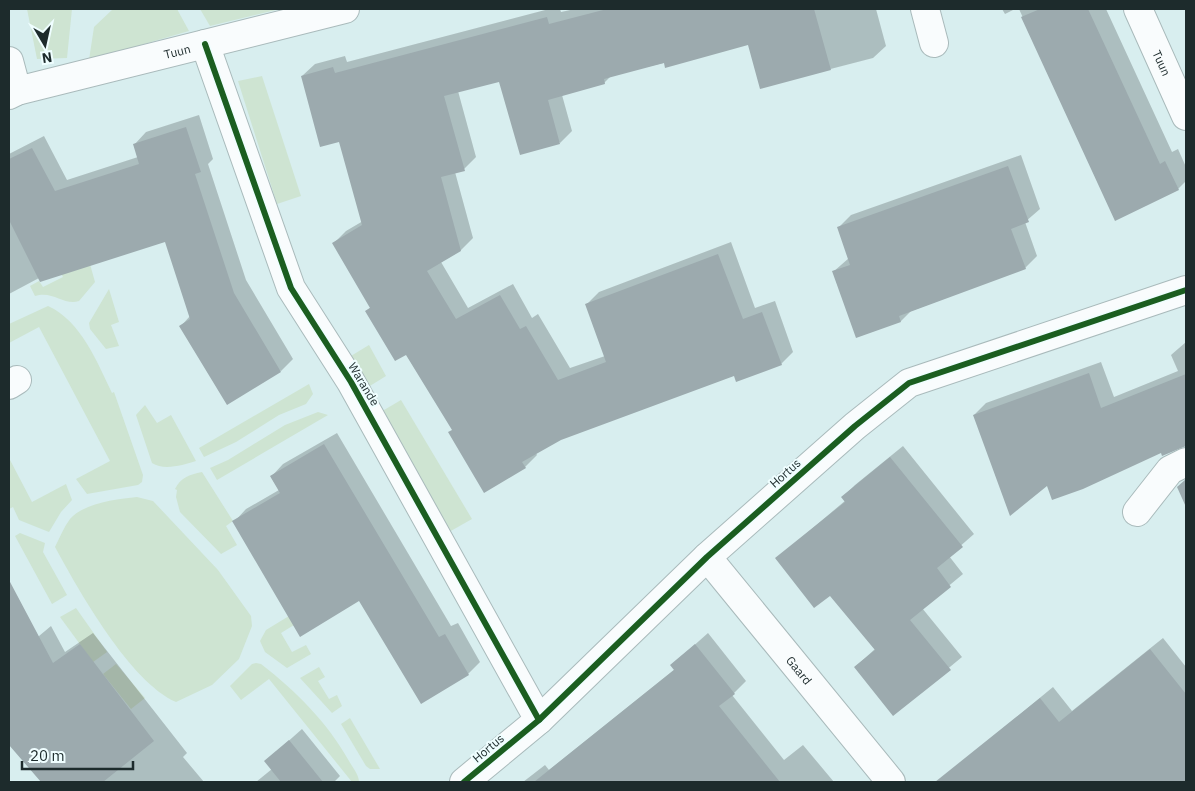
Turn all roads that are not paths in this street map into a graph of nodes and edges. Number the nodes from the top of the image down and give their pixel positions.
1 (344, 9) edge
2 (925, 9) edge
3 (1138, 9) edge
4 (934, 43) dead end
5 (205, 44) junction
6 (9, 61) edge
7 (13, 93) edge
8 (1186, 116) edge
9 (1186, 290) edge
10 (1186, 462) edge
11 (1137, 512) dead end
12 (707, 557) junction
13 (540, 720) junction
14 (464, 782) edge
15 (891, 782) edge

1 - 5 street, Tuun
2 - 4 street
3 - 8 street, Tuun
5 - 7 street, Tuun
5 - 13 street, Warande
6 - 7 street
9 - 12 street, Hortus
10 - 11 street
12 - 13 street, Hortus
12 - 15 street, Gaard
13 - 14 street, Hortus

